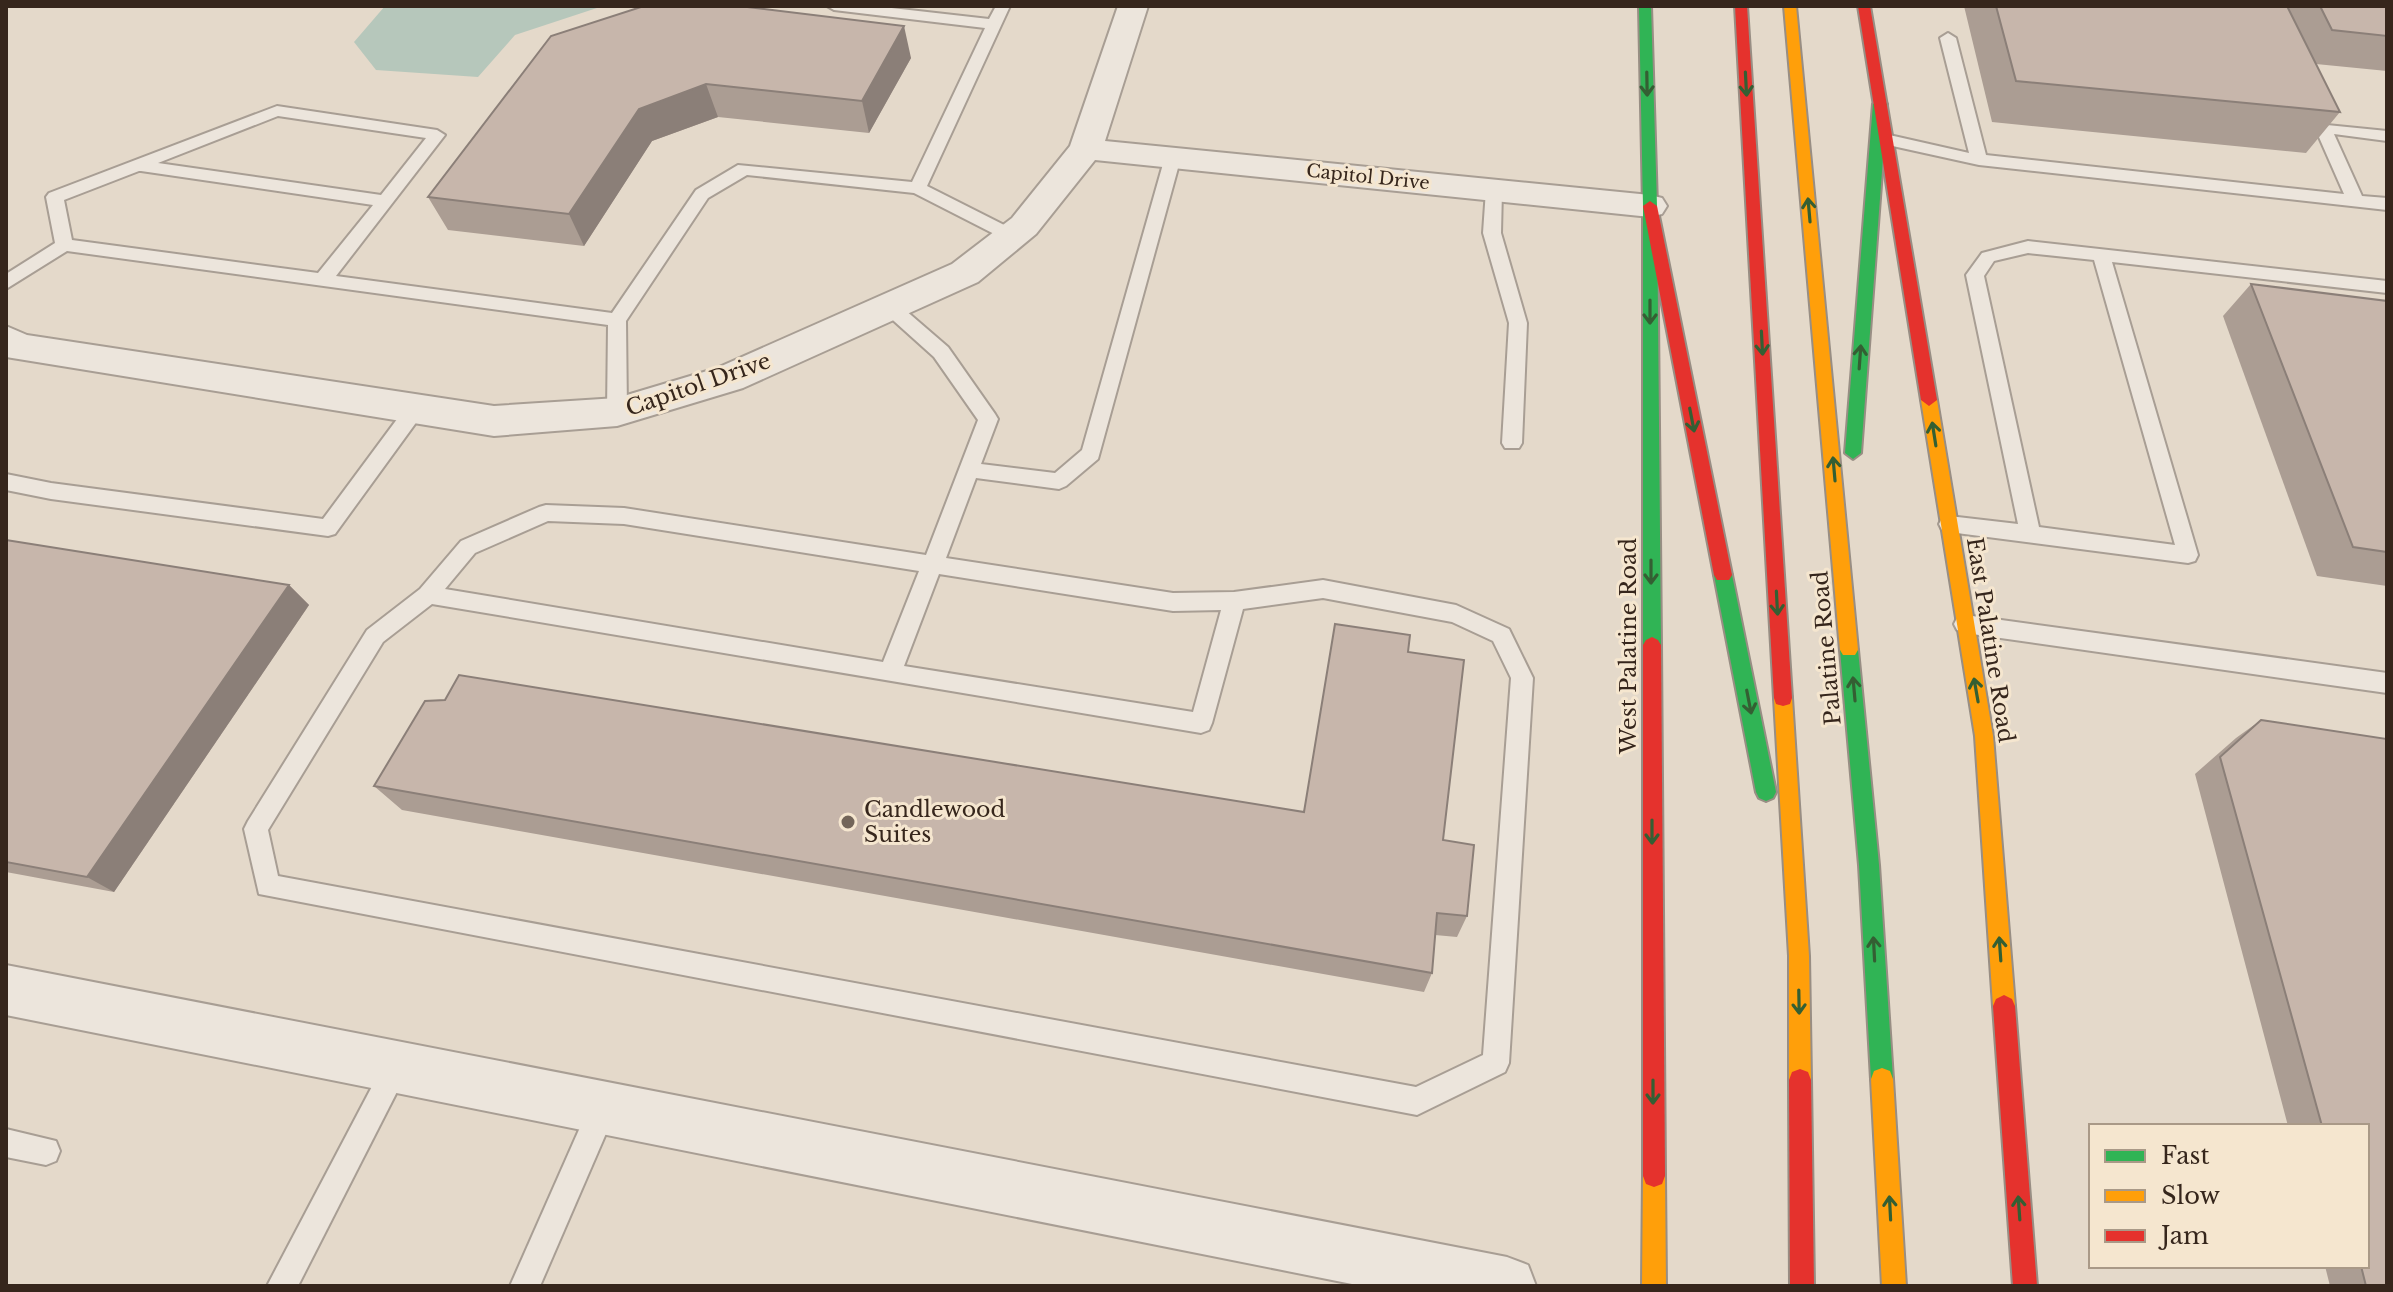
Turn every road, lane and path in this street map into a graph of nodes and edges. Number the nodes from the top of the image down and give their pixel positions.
1 (834, 6) edge
2 (1003, 6) edge
3 (1133, 6) edge
4 (1645, 6) edge
5 (1741, 6) edge
6 (1790, 6) edge
7 (1864, 6) edge
8 (908, 10) edge
9 (994, 24) junction
10 (1948, 38) dead end
11 (1880, 104) junction
12 (2387, 136) edge
13 (1885, 139) junction
14 (1086, 149) junction
15 (1173, 157) junction
16 (1979, 160) junction
17 (137, 165) junction
18 (918, 188) junction
19 (1494, 190) junction
20 (386, 201) junction
21 (2356, 201) junction
22 (2387, 204) edge
23 (1650, 206) junction
24 (1012, 236) junction
25 (64, 245) junction
26 (2101, 255) junction
27 (323, 280) junction
28 (6, 283) edge
29 (2387, 287) edge
30 (891, 308) junction
31 (617, 320) junction
32 (6, 339) edge
33 (416, 408) junction
34 (617, 412) junction
35 (1512, 443) dead end
36 (970, 470) junction
37 (6, 482) edge
38 (1949, 524) junction
39 (2030, 534) junction
40 (931, 566) junction
41 (1844, 575) junction
42 (428, 595) junction
43 (1234, 601) junction
44 (1965, 624) junction
45 (890, 673) junction
46 (2387, 683) edge
47 (1799, 956) junction
48 (6, 990) edge
49 (396, 1067) junction
50 (603, 1108) junction
51 (6, 1143) edge
52 (46, 1151) dead end
53 (282, 1286) edge
54 (525, 1286) edge
55 (1507, 1286) edge
56 (1654, 1286) edge
57 (1802, 1286) edge
58 (1894, 1286) edge
59 (2025, 1286) edge

1 - 8 lane
2 - 9 lane
3 - 14 street, Capitol Drive
4 -> 23 main road, West Palatine Road
5 -> 47 main road, Palatine Road
41 -> 6 main road, Palatine Road
7 - 11 main road, East Palatine Road
8 - 9 lane
9 - 18 lane
10 - 16 lane
11 - 13 main road, East Palatine Road
41 -> 11 main road
12 - 21 lane
13 - 16 lane
38 -> 13 main road, East Palatine Road
14 - 15 street, Capitol Drive
14 - 24 street, Capitol Drive
15 - 19 street, Capitol Drive
15 - 36 lane
16 - 21 lane
17 - 20 lane
17 - 20 lane
17 - 25 lane
18 - 24 lane
18 - 31 lane
19 - 23 street, Capitol Drive
19 - 35 lane
20 - 27 lane
21 - 22 lane
23 -> 47 main road
23 -> 56 main road, West Palatine Road
24 - 30 street, Capitol Drive
25 - 27 lane
25 - 28 lane
26 - 29 lane
26 - 39 lane
26 - 39 lane
27 - 31 lane
30 - 34 street, Capitol Drive
30 - 36 lane
31 - 34 lane
32 - 33 street, Capitol Drive
33 - 34 street, Capitol Drive
33 - 37 lane
36 - 40 lane
38 - 39 lane
38 - 44 main road, East Palatine Road
40 - 42 lane
40 - 43 lane
40 - 45 lane
58 -> 41 main road, Palatine Road
42 - 43 lane
42 - 45 lane
43 - 45 lane
44 - 46 lane
59 -> 44 main road, East Palatine Road
47 -> 57 main road, Palatine Road
48 - 49 street
49 - 50 street
49 - 53 lane
50 - 54 lane
50 - 55 street
51 - 52 lane

